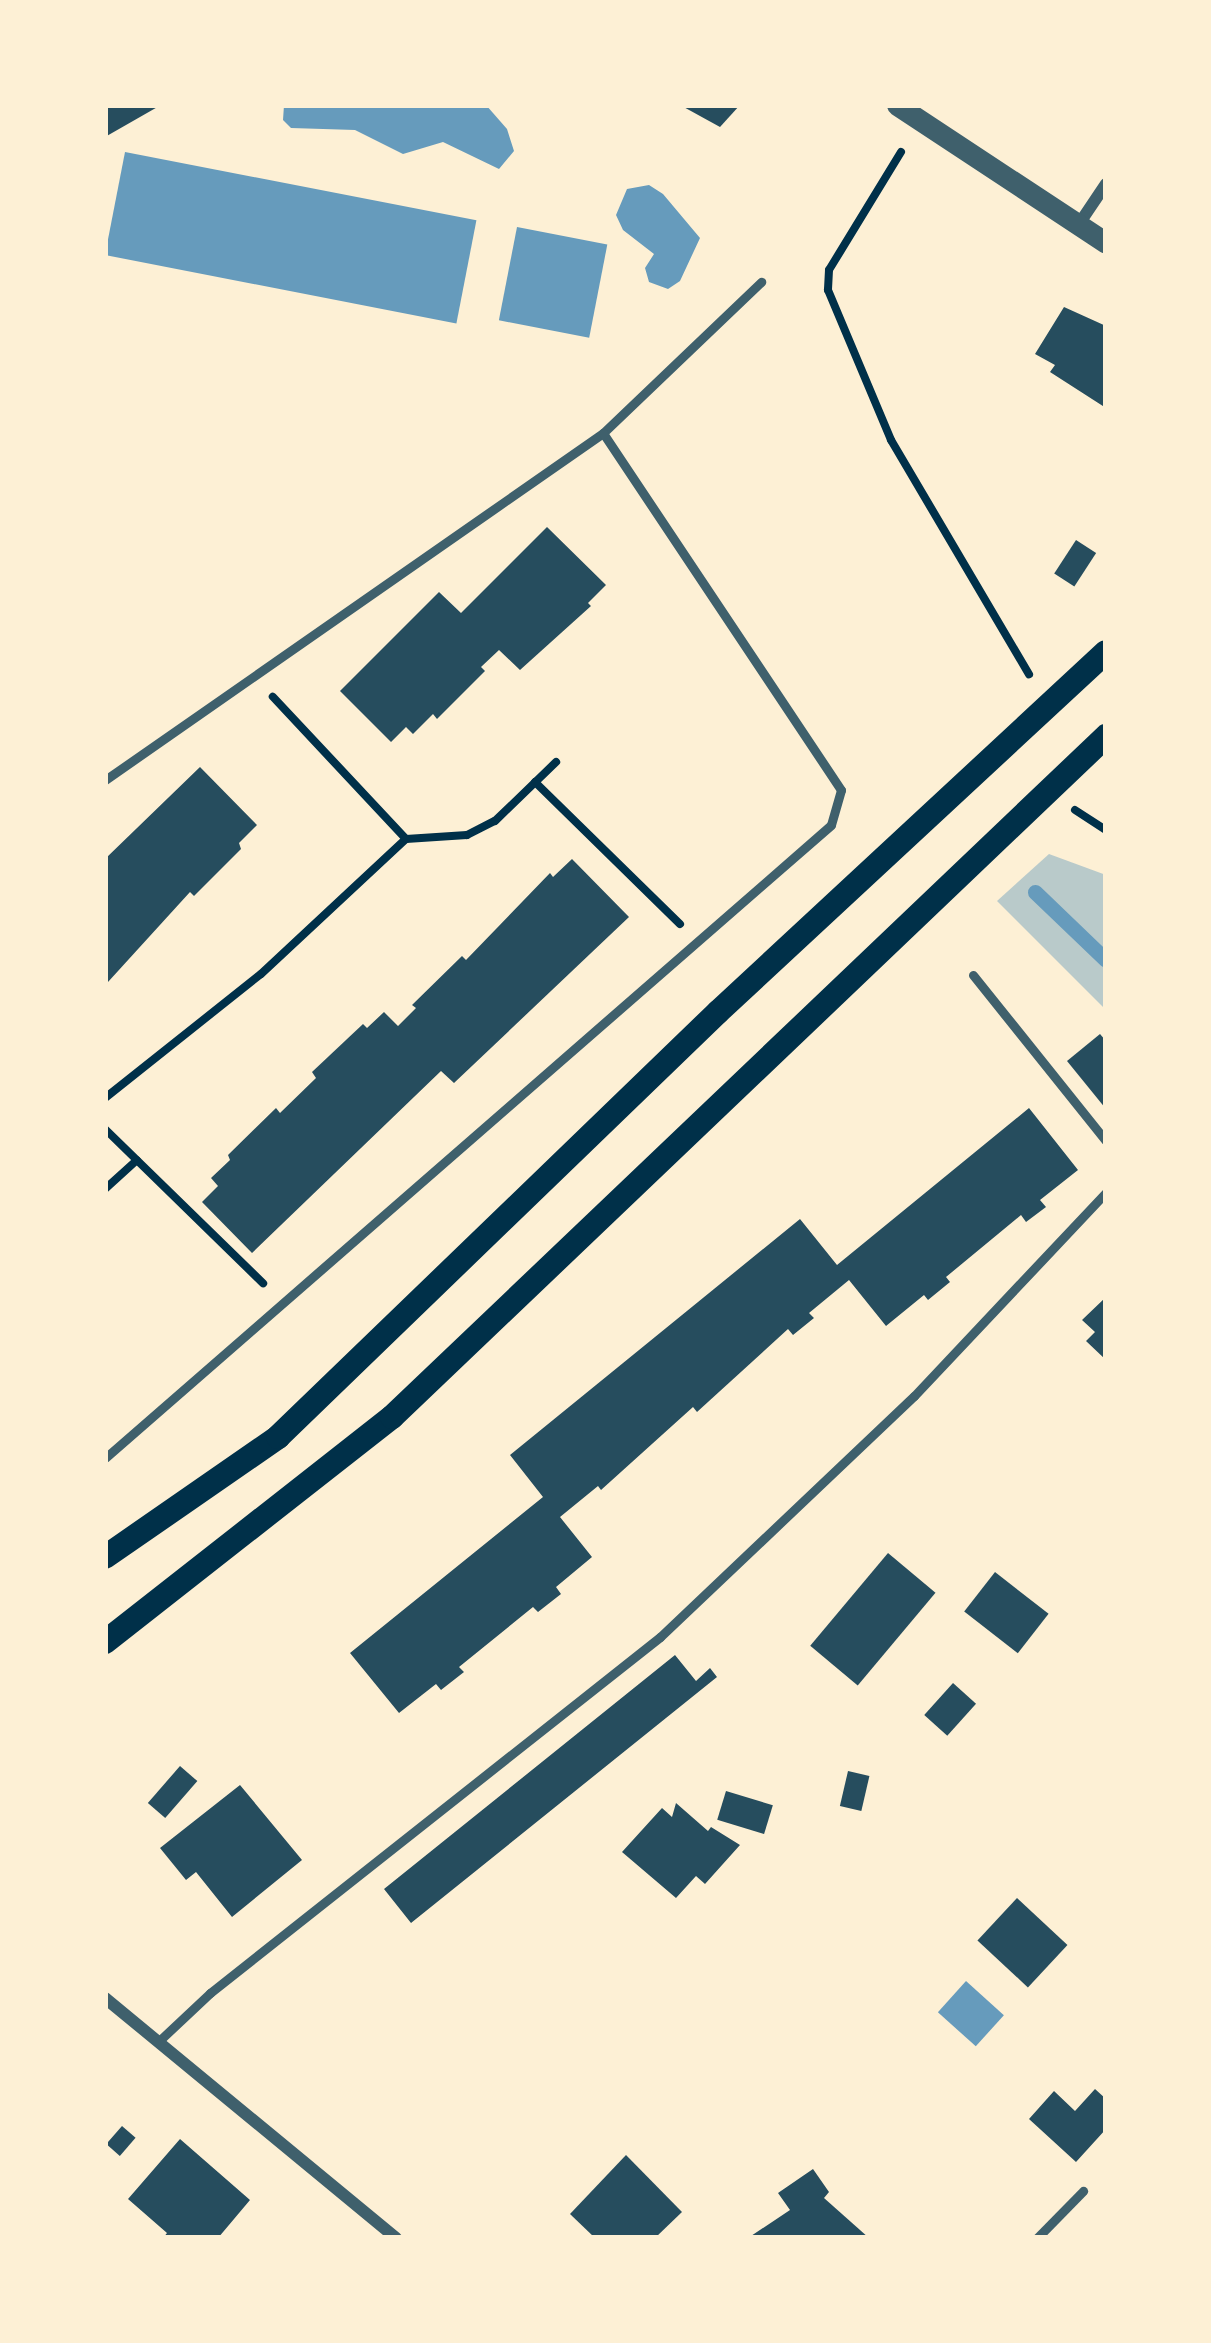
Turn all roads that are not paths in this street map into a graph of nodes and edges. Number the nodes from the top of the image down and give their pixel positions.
1 (897, 105) edge
2 (1106, 184) edge
3 (1079, 224) junction
4 (1106, 243) edge
5 (761, 282) dead end
6 (603, 433) junction
7 (1106, 652) edge
8 (1106, 736) edge
9 (105, 780) edge
10 (974, 975) dead end
11 (1106, 1141) edge
12 (1106, 1192) edge
13 (105, 1458) edge
14 (105, 1557) edge
15 (105, 1642) edge
16 (105, 1998) edge
17 (160, 2039) junction
18 (1083, 2192) dead end
19 (397, 2238) edge
20 (1037, 2238) edge

1 - 3 street
2 - 3 street
3 - 4 street
5 - 6 lane
6 - 9 lane
6 - 13 lane
7 - 14 main road
8 - 15 main road
10 - 11 lane
12 - 17 lane
16 - 17 street
17 - 19 street
18 - 20 lane

